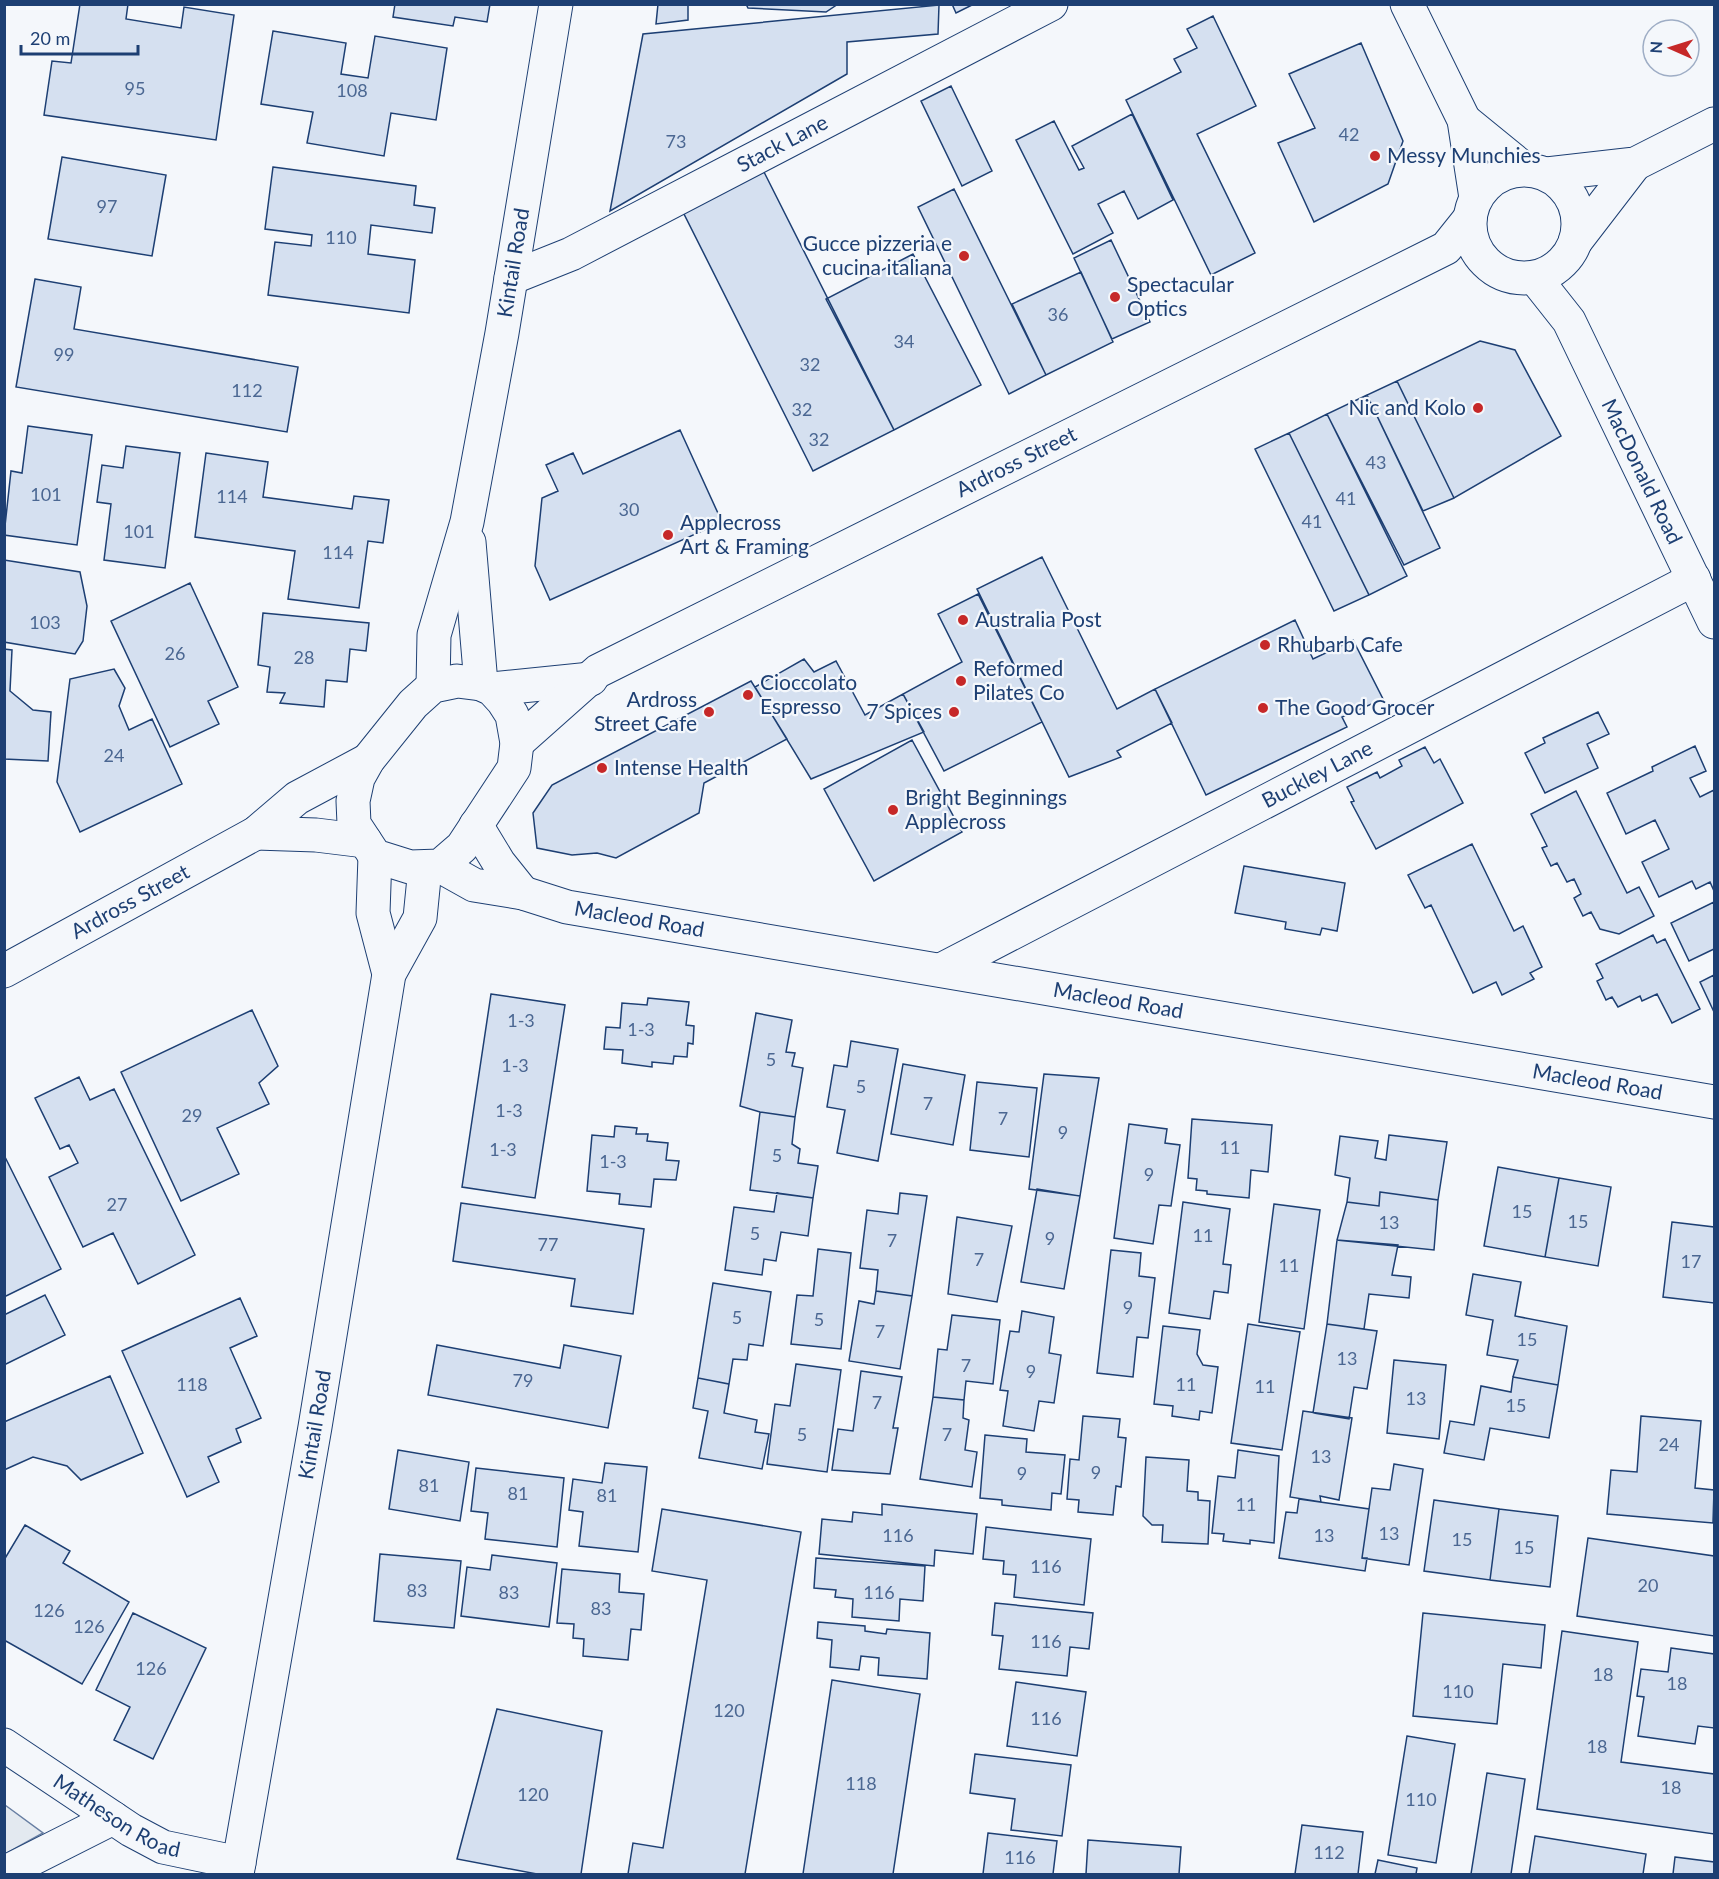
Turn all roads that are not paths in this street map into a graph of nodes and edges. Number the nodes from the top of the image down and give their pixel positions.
1 (556, 4) edge
2 (1051, 4) edge
3 (1407, 4) edge
4 (1464, 120) junction
5 (1714, 124) edge
6 (1635, 165) junction
7 (1535, 171) junction
8 (1473, 208) junction
9 (1446, 248) junction
10 (1571, 250) junction
11 (1484, 261) junction
12 (511, 278) junction
13 (1535, 278) junction
14 (1569, 321) junction
15 (467, 522) junction
16 (1694, 579) junction
17 (1714, 622) edge
18 (591, 680) junction
19 (433, 686) junction
20 (487, 687) junction
21 (517, 743) junction
22 (368, 760) junction
23 (476, 825) junction
24 (256, 833) junction
25 (370, 848) junction
26 (433, 867) junction
27 (523, 893) junction
28 (940, 970) junction
29 (4, 971) edge
30 (390, 974) junction
31 (1714, 1102) edge
32 (4, 1745) edge
33 (113, 1818) junction
34 (238, 1869) edge
35 (4, 1873) edge

1 - 12 street, Kintail Road
2 - 12 street, Stack Lane
3 - 4 street
4 - 7 street
4 - 8 street
5 - 6 street
6 - 7 street
6 - 10 street
7 - 8 street
7 - 10 street
8 - 9 street, Ardross Street
8 - 11 street
9 - 11 street
9 - 18 street, Ardross Street
10 - 13 street
10 - 14 street, MacDonald Road
11 - 13 street
12 - 15 street, Kintail Road
13 - 14 street, MacDonald Road
14 - 16 street, MacDonald Road
15 - 19 street, Kintail Road
15 - 20 street, Kintail Road
16 - 17 street, MacDonald Road
16 - 28 street, Buckley Lane
18 - 20 street
18 - 21 street, Ardross Street
19 - 20 street
19 - 22 street
20 - 21 street
21 - 23 street
22 - 24 street, Ardross Street
22 - 25 street
23 - 26 street
23 - 27 street
24 - 25 street
24 - 29 street, Ardross Street
25 - 26 street
25 - 30 street, Kintail Road
26 - 27 street, Macleod Road
26 - 30 street, Kintail Road
27 - 28 street, Macleod Road
28 - 31 street, Macleod Road
30 - 34 street, Kintail Road
32 - 33 street, Matheson Road
33 - 34 street, Matheson Road
33 - 35 street

